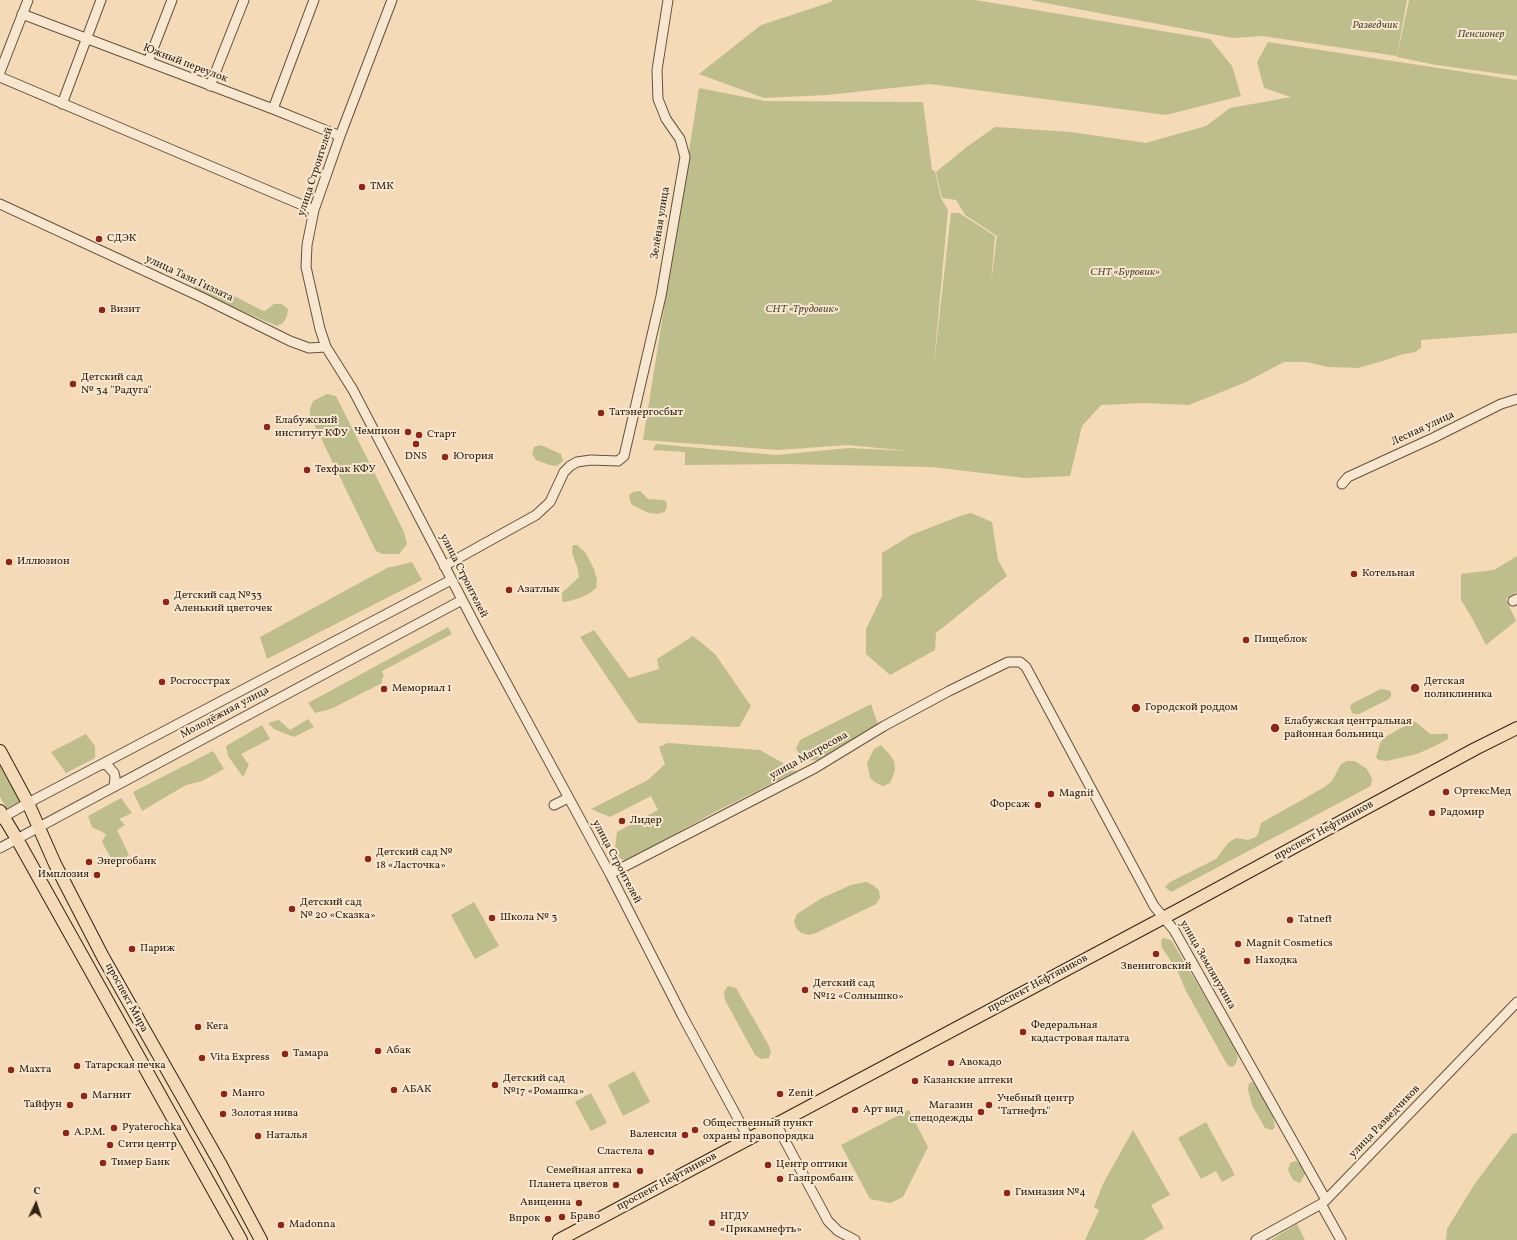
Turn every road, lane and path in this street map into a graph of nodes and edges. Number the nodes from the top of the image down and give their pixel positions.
1 (28, 0) edge
2 (101, 0) edge
3 (172, 0) edge
4 (244, 0) edge
5 (314, 0) edge
6 (392, 0) edge
7 (668, 0) edge
8 (22, 14) junction
9 (86, 39) junction
10 (148, 62) junction
11 (0, 72) edge
12 (0, 77) edge
13 (210, 86) junction
14 (62, 104) junction
15 (273, 109) junction
16 (340, 136) junction
17 (0, 204) edge
18 (314, 210) junction
19 (326, 347) junction
20 (1517, 399) edge
21 (1342, 484) dead end
22 (444, 566) junction
23 (451, 580) junction
24 (462, 600) junction
25 (1020, 662) joint
26 (1517, 728) edge
27 (0, 751) edge
28 (101, 765) junction
29 (114, 787) junction
30 (568, 798) junction
31 (28, 803) junction
32 (554, 805) dead end
33 (1, 816) edge
34 (39, 827) junction
35 (17, 839) junction
36 (0, 848) edge
37 (610, 874) junction
38 (1165, 918) junction
39 (103, 956) junction
40 (88, 966) junction
41 (1517, 1002) edge
42 (776, 1124) junction
43 (749, 1139) junction
44 (236, 1195) junction
45 (1323, 1202) junction
46 (220, 1203) junction
47 (241, 1240) edge
48 (261, 1240) edge
49 (559, 1240) edge
50 (855, 1240) edge
51 (1256, 1240) edge
52 (1341, 1240) edge

1 - 8 street
2 - 9 street
3 - 10 street
4 - 13 street
5 - 15 street
6 - 16 street, улица Строителей
7 - 22 street, Зелёная улица
8 - 9 street, Южный переулок
8 - 11 street
9 - 10 street, Южный переулок
9 - 14 street
10 - 13 street, Южный переулок
12 - 14 street
13 - 15 street, Южный переулок
14 - 18 street
15 - 16 street, Южный переулок
16 - 18 street, улица Строителей
17 - 19 street, улица Тази Гиззата
18 - 19 street, улица Строителей
19 - 22 street, улица Строителей
20 - 21 street, Лесная улица
22 - 23 street, улица Строителей
23 - 24 street, улица Строителей
23 - 28 street, Молодёжная улица
24 - 29 street, Молодёжная улица
24 - 30 street, улица Строителей
25 - 37 street, улица Матросова
25 - 38 street, улица Землянухина
26 - 38 main road, проспект Нефтяников
27 - 31 main road, проспект Мира
28 - 29 street
28 - 31 street, Молодёжная улица
29 - 34 street, Молодёжная улица
30 - 32 street
30 - 37 street, улица Строителей
31 - 33 street, Молодёжная улица
31 - 34 main road, проспект Мира
33 - 35 main road, проспект Мира
34 - 35 street, Молодёжная улица
34 - 39 main road, проспект Мира
35 - 36 street, Молодёжная улица
35 - 40 main road, проспект Мира
37 - 43 street, улица Строителей
38 - 42 main road, проспект Нефтяников
38 - 45 street, улица Землянухина
39 - 40 main road
39 - 44 main road, проспект Мира
40 - 46 main road, проспект Мира
41 - 45 street, улица Разведчиков
42 - 43 main road, проспект Нефтяников
42 - 50 street
43 - 49 main road, проспект Нефтяников
44 - 46 main road
44 - 48 main road, проспект Мира
45 - 51 street, улица Разведчиков
45 - 52 street, улица Землянухина
46 - 47 main road, проспект Мира

